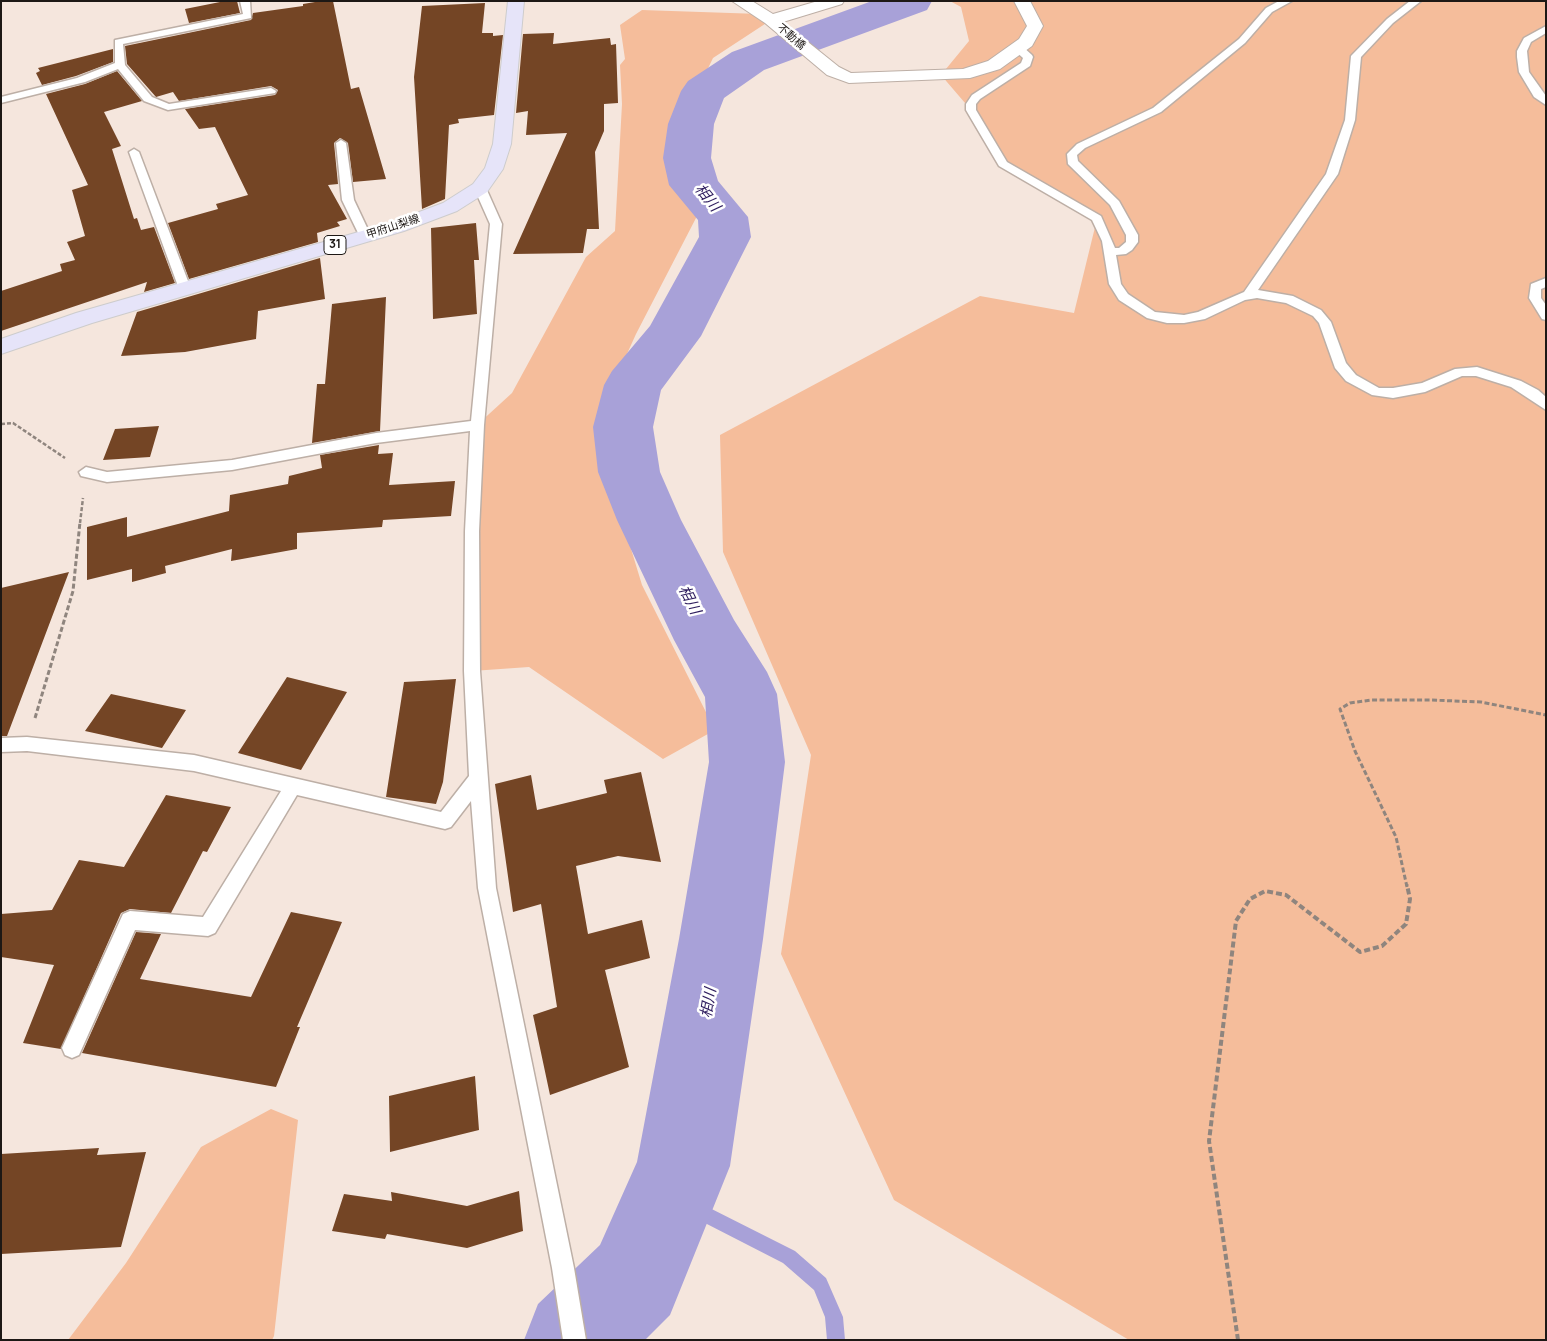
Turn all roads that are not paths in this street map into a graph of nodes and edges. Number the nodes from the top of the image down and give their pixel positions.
1 (246, 1) edge
2 (516, 1) edge
3 (740, 1) edge
4 (836, 1) edge
5 (1022, 1) edge
6 (1286, 1) edge
7 (1416, 1) edge
8 (771, 20) junction
9 (1546, 29) edge
10 (1018, 48) junction
11 (120, 65) junction
12 (271, 91) dead end
13 (1, 100) edge
14 (1546, 102) edge
15 (341, 142) dead end
16 (134, 152) dead end
17 (480, 188) junction
18 (365, 236) junction
19 (1110, 252) junction
20 (1546, 282) edge
21 (185, 289) junction
22 (1248, 295) junction
23 (1546, 316) edge
24 (1, 347) edge
25 (1546, 405) edge
26 (477, 425) junction
27 (86, 472) road end
28 (1, 745) edge
29 (478, 778) junction
30 (293, 786) junction
31 (72, 1048) dead end
32 (575, 1340) edge

1 - 11 lane
2 - 17 main road, 甲府山梨線 / 31
3 - 8 street, 不動橋
4 - 8 street
5 - 10 street, 不動橋
6 - 19 lane
7 - 22 lane
8 - 10 street, 不動橋
9 - 14 lane
10 - 19 lane
11 - 12 lane
11 - 13 lane
15 - 18 lane
16 - 21 lane
17 - 18 main road, 甲府山梨線 / 31
17 - 26 lane
18 - 21 main road, 甲府山梨線 / 31
19 - 22 lane
20 - 23 lane
21 - 24 main road, 甲府山梨線 / 31
22 - 25 lane
26 - 27 lane
26 - 29 lane
28 - 30 lane
29 - 30 lane
29 - 32 lane
30 - 31 lane

